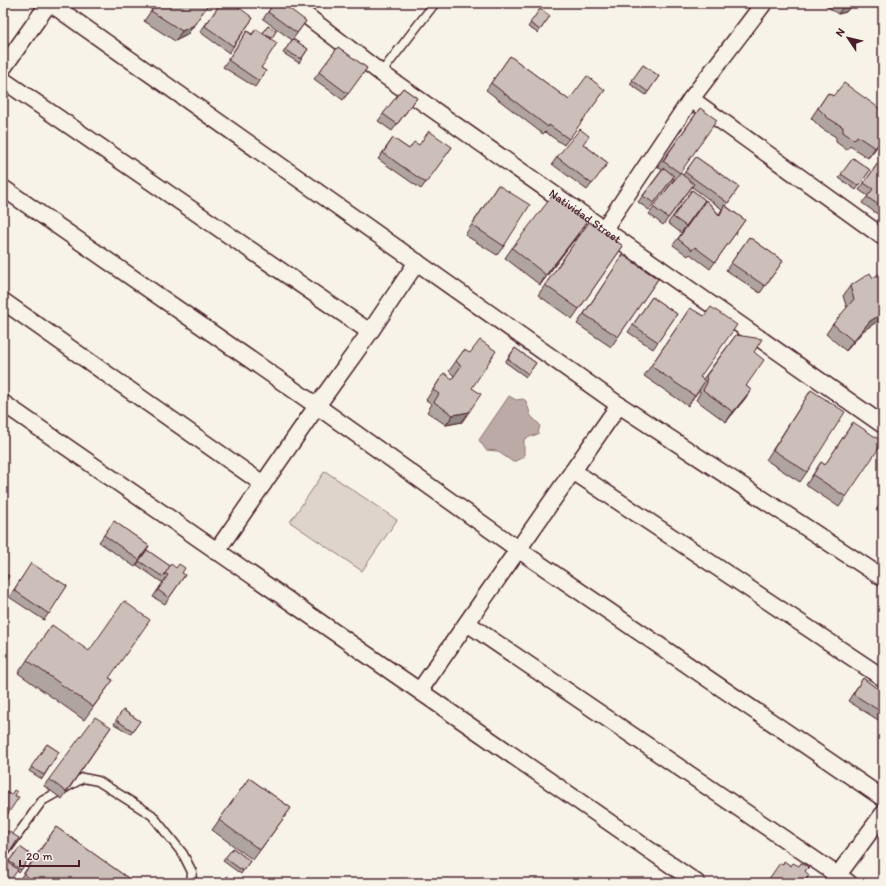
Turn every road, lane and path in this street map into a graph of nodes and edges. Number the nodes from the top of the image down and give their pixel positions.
1 (49, 3) edge
2 (290, 3) edge
3 (435, 3) edge
4 (764, 3) edge
5 (3, 68) edge
6 (382, 74) junction
7 (3, 80) edge
8 (691, 99) junction
9 (3, 188) edge
10 (604, 229) junction
11 (883, 237) edge
12 (417, 262) junction
13 (3, 301) edge
14 (370, 332) junction
15 (3, 403) edge
16 (619, 405) junction
17 (317, 406) junction
18 (883, 425) edge
19 (573, 471) junction
20 (263, 484) junction
21 (519, 550) junction
22 (216, 552) junction
23 (883, 578) edge
24 (467, 623) junction
25 (883, 678) edge
26 (420, 690) junction
27 (883, 798) edge
28 (883, 814) edge
29 (3, 855) edge
30 (839, 880) edge
31 (191, 883) edge
32 (697, 883) edge

1 - 5 street
1 - 12 street
2 - 6 street, Natividad Street
3 - 6 lane
4 - 8 street
6 - 10 street, Natividad Street
7 - 14 street
8 - 10 street
8 - 11 street
9 - 17 street
10 - 18 street, Natividad Street
12 - 14 street
12 - 16 street
13 - 20 street
14 - 17 street
15 - 22 street
16 - 19 street
16 - 23 street
17 - 20 street
17 - 21 street
19 - 21 street
19 - 25 street
20 - 22 street
21 - 24 street
21 - 27 street
22 - 26 street
24 - 26 street
24 - 30 street
26 - 32 street
28 - 30 street
29 - 31 lane

